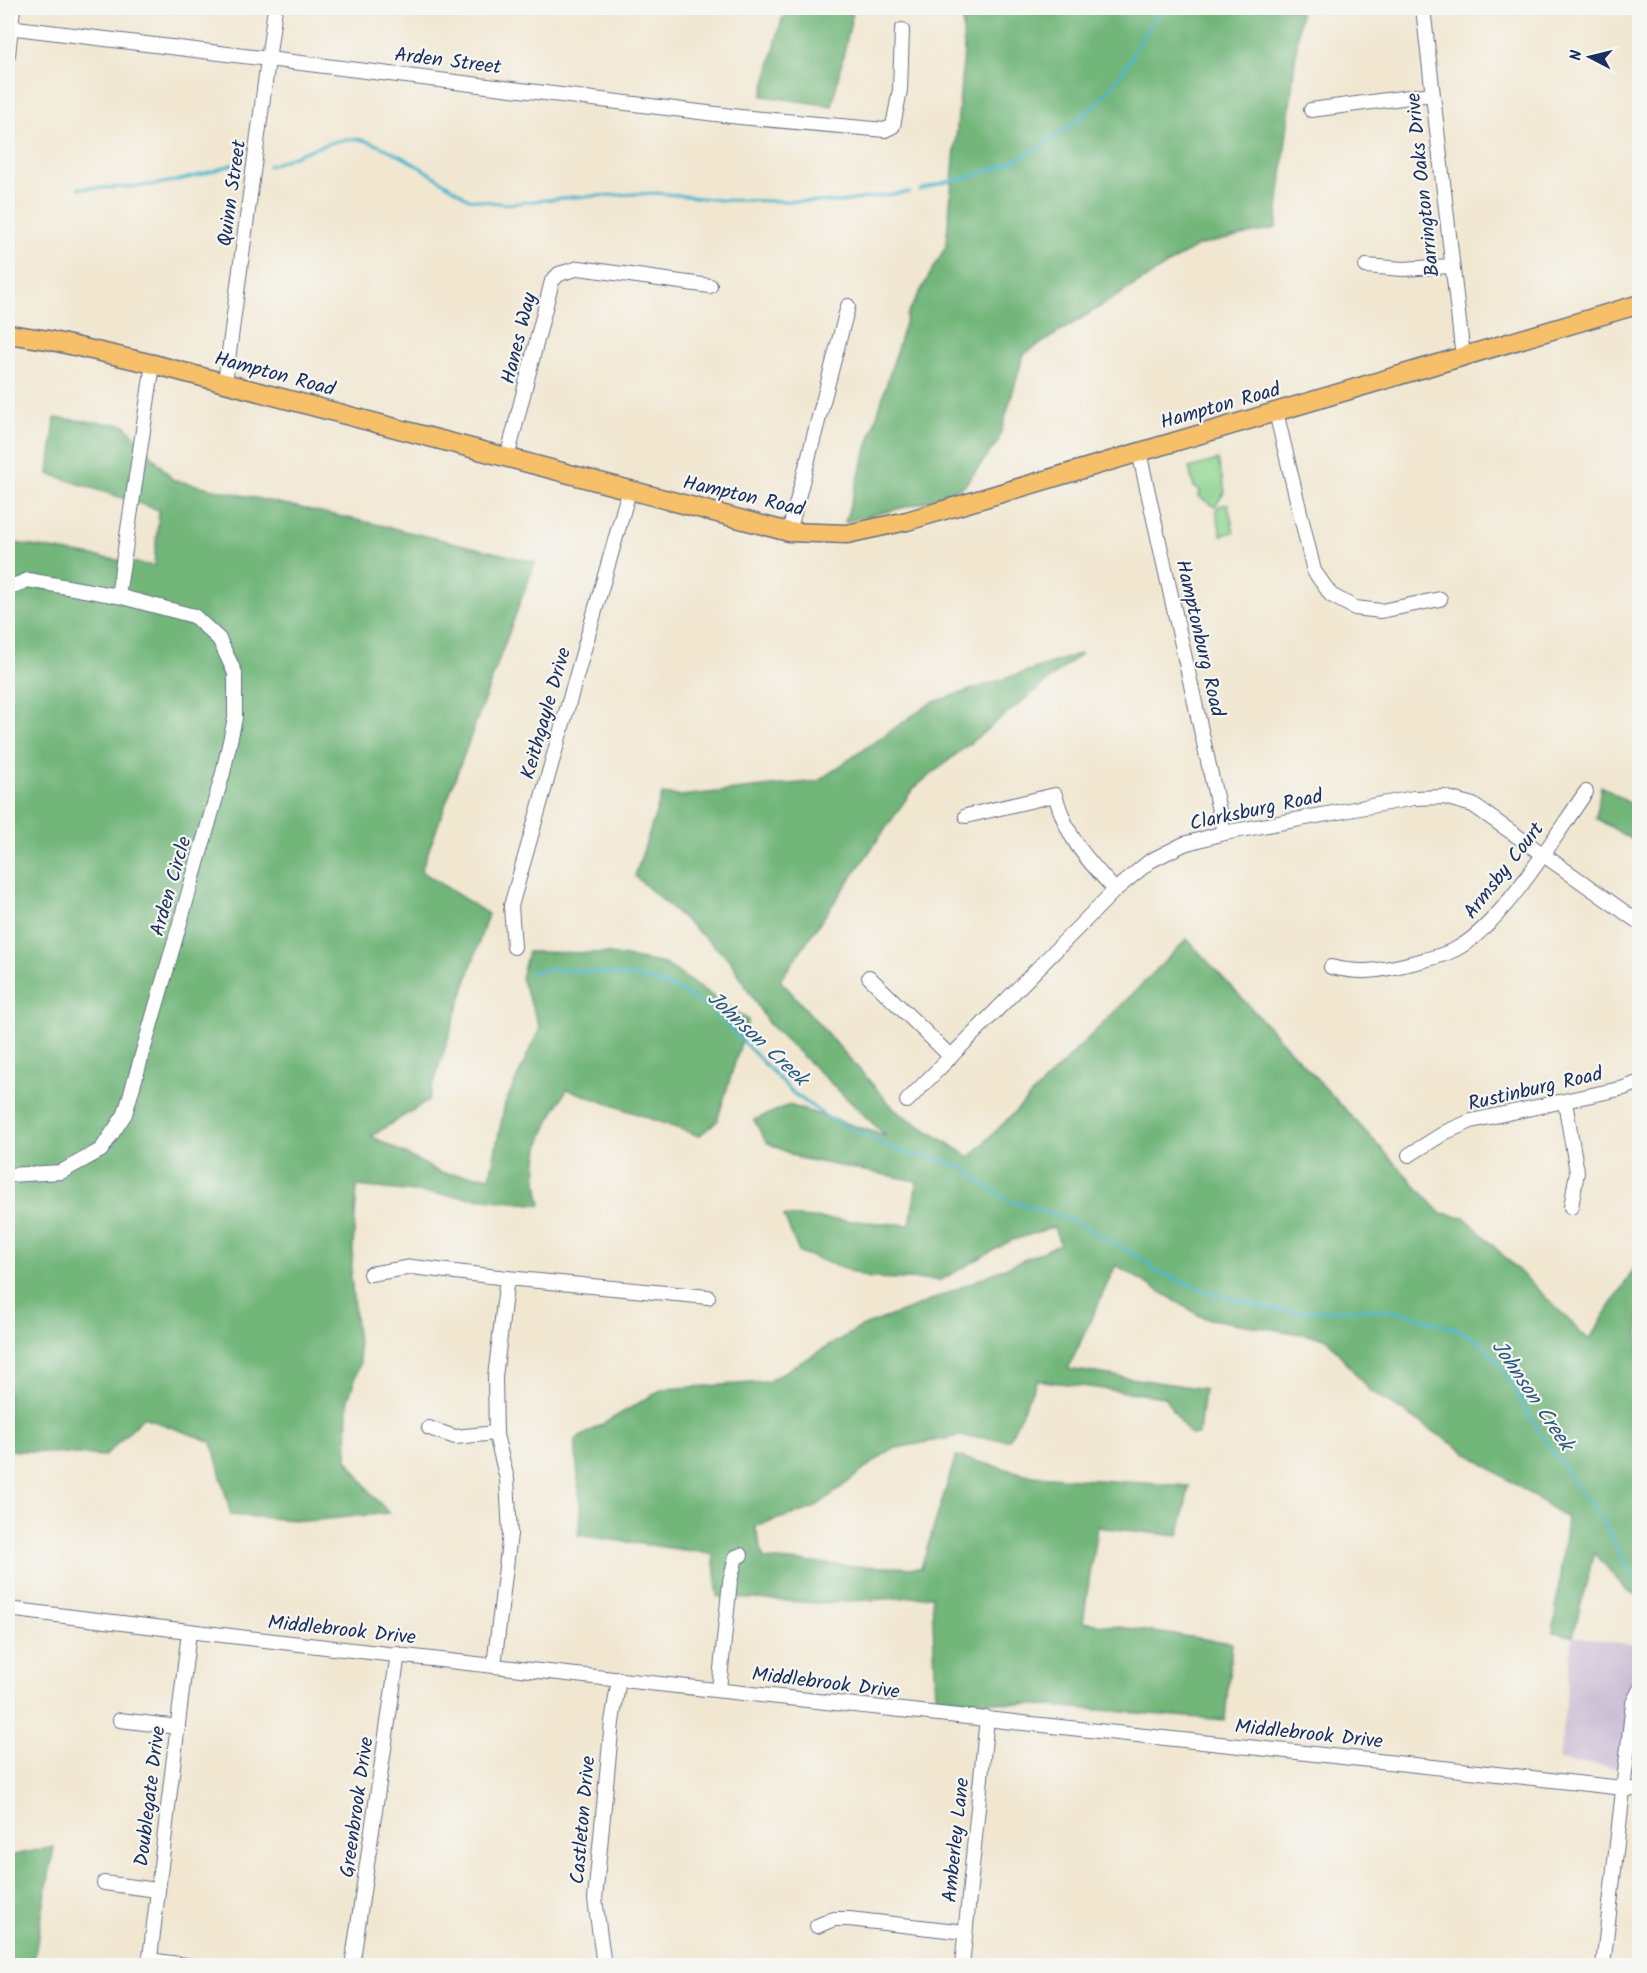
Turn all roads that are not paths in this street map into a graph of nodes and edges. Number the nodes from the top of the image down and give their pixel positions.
1 (13, 8) edge
2 (275, 8) edge
3 (1423, 8) edge
4 (9, 27) edge
5 (902, 30) dead end
6 (8, 55) edge
7 (268, 57) junction
8 (1432, 93) junction
9 (1311, 110) dead end
10 (1366, 266) dead end
11 (1451, 266) junction
12 (710, 285) dead end
13 (1640, 303) edge
14 (848, 306) dead end
15 (8, 334) edge
16 (1463, 357) junction
17 (153, 364) junction
18 (225, 382) junction
19 (1276, 412) junction
20 (1139, 452) junction
21 (507, 458) junction
22 (629, 491) junction
23 (789, 532) junction
24 (8, 588) edge
25 (118, 596) junction
26 (1440, 599) dead end
27 (1586, 792) dead end
28 (966, 816) dead end
29 (1224, 833) junction
30 (1542, 854) junction
31 (1114, 890) junction
32 (1640, 923) edge
33 (514, 946) dead end
34 (1332, 967) dead end
35 (869, 977) dead end
36 (950, 1056) junction
37 (1640, 1082) edge
38 (907, 1101) dead end
39 (1565, 1102) junction
40 (1409, 1155) dead end
41 (8, 1175) edge
42 (1571, 1207) dead end
43 (370, 1274) dead end
44 (507, 1278) junction
45 (708, 1297) dead end
46 (429, 1428) dead end
47 (496, 1433) junction
48 (741, 1555) dead end
49 (8, 1609) edge
50 (189, 1632) junction
51 (398, 1654) junction
52 (494, 1665) junction
53 (619, 1678) junction
54 (719, 1689) junction
55 (1640, 1689) edge
56 (987, 1718) junction
57 (120, 1720) dead end
58 (178, 1727) junction
59 (1623, 1788) junction
60 (1640, 1790) edge
61 (104, 1883) dead end
62 (157, 1890) junction
63 (817, 1926) dead end
64 (965, 1932) junction
65 (149, 1963) edge
66 (192, 1965) edge
67 (352, 1965) edge
68 (603, 1965) edge
69 (962, 1965) edge
70 (1603, 1965) edge

1 - 4 street
2 - 7 street, Quinn Street
3 - 8 street, Barrington Oaks Drive
4 - 6 street
4 - 7 street, Arden Street
5 - 7 street, Arden Street
7 - 18 street, Quinn Street
8 - 9 street
8 - 11 street, Barrington Oaks Drive
10 - 11 street
11 - 16 street, Barrington Oaks Drive
12 - 21 street, Hanes Way
13 - 16 main road, Hampton Road
14 - 23 street
15 - 17 main road, Hampton Road
16 - 19 main road, Hampton Road
17 - 18 main road, Hampton Road
17 - 25 street
18 - 21 main road, Hampton Road
19 - 20 main road, Hampton Road
19 - 26 street
20 - 23 main road, Hampton Road
20 - 29 street, Hamptonburg Road
21 - 22 main road, Hampton Road
22 - 23 main road, Hampton Road
22 - 33 street, Keithgayle Drive
24 - 25 street, Arden Circle
25 - 41 street, Arden Circle
27 - 30 street, Armsby Court
28 - 31 street
29 - 30 street, Clarksburg Road
29 - 31 street, Clarksburg Road
30 - 32 street, Clarksburg Road
30 - 34 street, Armsby Court
31 - 36 street, Clarksburg Road
35 - 36 street
36 - 38 street, Clarksburg Road
37 - 39 street, Rustinburg Road
39 - 40 street, Rustinburg Road
39 - 42 street
43 - 44 street
44 - 45 street
44 - 47 street
46 - 47 street
47 - 52 street
48 - 54 street
49 - 50 street, Middlebrook Drive
50 - 51 street, Middlebrook Drive
50 - 58 street, Doublegate Drive
51 - 52 street, Middlebrook Drive
51 - 67 street, Greenbrook Drive
52 - 53 street, Middlebrook Drive
53 - 54 street, Middlebrook Drive
53 - 68 street, Castleton Drive
54 - 56 street, Middlebrook Drive
55 - 59 street
56 - 59 street, Middlebrook Drive
56 - 64 street, Amberley Lane
57 - 58 street
58 - 62 street, Doublegate Drive
59 - 60 street, Middlebrook Drive
59 - 70 street
61 - 62 street
62 - 65 street, Doublegate Drive
63 - 64 street
64 - 69 street, Amberley Lane
65 - 66 street

